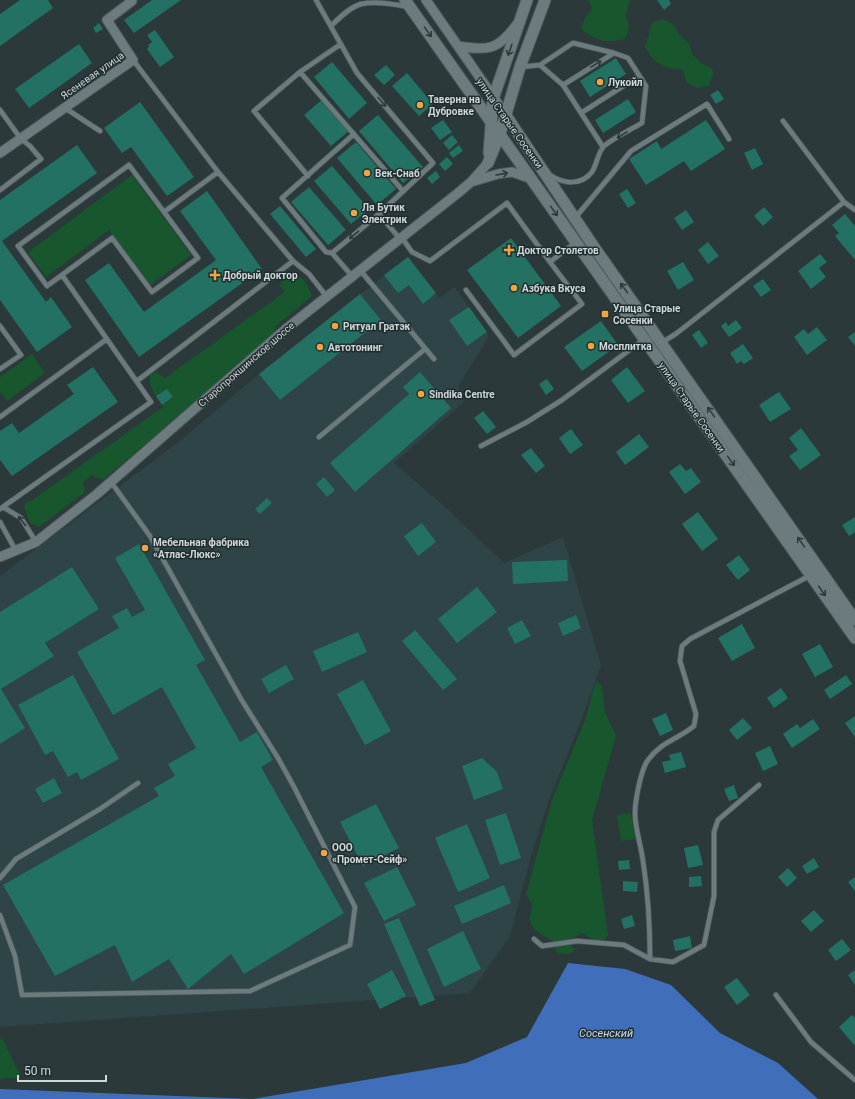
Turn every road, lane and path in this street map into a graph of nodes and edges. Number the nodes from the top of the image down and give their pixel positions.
1 (316, 0) edge
2 (426, 0) edge
3 (527, 0) edge
4 (545, 0) edge
5 (131, 1) edge
6 (408, 4) edge
7 (331, 26) junction
8 (342, 44) junction
9 (458, 46) junction
10 (614, 53) junction
11 (133, 60) junction
12 (540, 65) junction
13 (520, 67) junction
14 (300, 72) junction
15 (639, 76) junction
16 (563, 85) junction
17 (493, 99) junction
18 (65, 108) junction
19 (0, 110) edge
20 (581, 113) junction
21 (505, 114) junction
22 (783, 121) dead end
23 (492, 123) junction
24 (100, 131) dead end
25 (354, 134) junction
26 (500, 134) junction
27 (21, 139) junction
28 (729, 139) dead end
29 (603, 147) junction
30 (0, 153) edge
31 (488, 163) junction
32 (543, 171) junction
33 (218, 172) junction
34 (308, 176) junction
35 (532, 179) junction
36 (471, 182) junction
37 (0, 190) edge
38 (403, 191) junction
39 (844, 202) junction
40 (855, 210) edge
41 (164, 212) junction
42 (379, 214) junction
43 (575, 218) junction
44 (401, 238) junction
45 (576, 242) junction
46 (332, 253) junction
47 (293, 261) junction
48 (550, 262) junction
49 (360, 270) junction
50 (62, 275) junction
51 (352, 276) junction
52 (466, 290) dead end
53 (327, 297) junction
54 (0, 326) edge
55 (107, 339) junction
56 (645, 339) junction
57 (663, 342) junction
58 (426, 349) junction
59 (434, 359) dead end
60 (0, 370) edge
61 (137, 381) junction
62 (0, 417) edge
63 (320, 437) dead end
64 (481, 446) dead end
65 (111, 482) junction
66 (1, 508) edge
67 (0, 522) edge
68 (36, 542) junction
69 (16, 551) junction
70 (0, 557) edge
71 (811, 575) junction
72 (855, 620) edge
73 (855, 638) edge
74 (138, 783) dead end
75 (759, 785) dead end
76 (0, 878) edge
77 (0, 915) edge
78 (534, 939) dead end
79 (650, 958) junction
80 (776, 994) dead end
81 (855, 1080) edge

1 - 7 lane
2 - 9 street, улица Старые Сосенки
3 - 9 street
3 -> 17 main road
4 - 13 main road, Старопрокшинское шоссе
5 - 11 street, Ясеневая улица
6 - 7 lane
6 -> 23 main road, улица Старые Сосенки
7 - 8 lane
8 - 14 lane
8 -> 38 lane
9 - 17 street, улица Старые Сосенки
10 - 12 lane
10 - 15 lane
16 -> 10 lane
11 - 18 street, Ясеневая улица
11 - 33 lane
12 - 13 lane
12 - 16 lane
13 - 21 main road, Старопрокшинское шоссе
14 - 25 lane
14 - 34 lane
15 - 20 lane
15 -> 29 lane
16 - 20 lane
17 - 21 street, улица Старые Сосенки
17 - 23 main road
18 - 24 lane
18 - 27 street, Ясеневая улица
19 - 27 lane
20 - 29 lane
21 - 26 main road, Старопрокшинское шоссе
21 - 32 main road, улица Старые Сосенки
22 - 39 lane
23 - 26 main road, улица Старые Сосенки
23 - 31 main road
25 - 34 lane
25 - 38 lane
26 - 31 main road, Старопрокшинское шоссе
26 - 35 main road, улица Старые Сосенки
27 - 30 street, Ясеневая улица
27 - 37 lane
28 - 43 lane
29 - 32 lane
31 - 36 street, Старопрокшинское шоссе
32 - 43 main road, улица Старые Сосенки
33 - 41 lane
33 - 47 lane
34 - 46 lane
36 -> 35 street
35 -> 45 main road, улица Старые Сосенки
36 - 44 street, Старопрокшинское шоссе
38 - 42 lane
39 - 40 lane
39 - 57 lane
41 - 50 lane
41 - 50 lane
42 - 44 lane
42 -> 46 lane
57 -> 43 main road, улица Старые Сосенки
44 - 48 lane
44 - 49 street, Старопрокшинское шоссе
45 - 48 lane
45 - 56 main road, улица Старые Сосенки
46 - 51 lane
47 - 53 lane
47 - 61 lane
48 - 52 lane
49 - 51 street, Старопрокшинское шоссе
49 - 58 lane
50 - 55 lane
51 - 53 street, Старопрокшинское шоссе
53 - 65 street, Старопрокшинское шоссе
54 - 60 lane
55 - 61 lane
55 - 62 lane
56 - 64 lane
56 -> 71 main road, улица Старые Сосенки
72 -> 57 main road, улица Старые Сосенки
58 - 59 lane
58 - 63 lane
61 - 66 lane
65 - 68 street, Старопрокшинское шоссе
65 - 77 lane
68 -> 66 lane
67 - 69 lane
68 - 69 street, Старопрокшинское шоссе
69 - 70 street, Старопрокшинское шоссе
71 -> 73 main road, улица Старые Сосенки
71 - 79 lane
74 - 76 lane
75 - 79 lane
78 - 79 lane
80 - 81 lane

